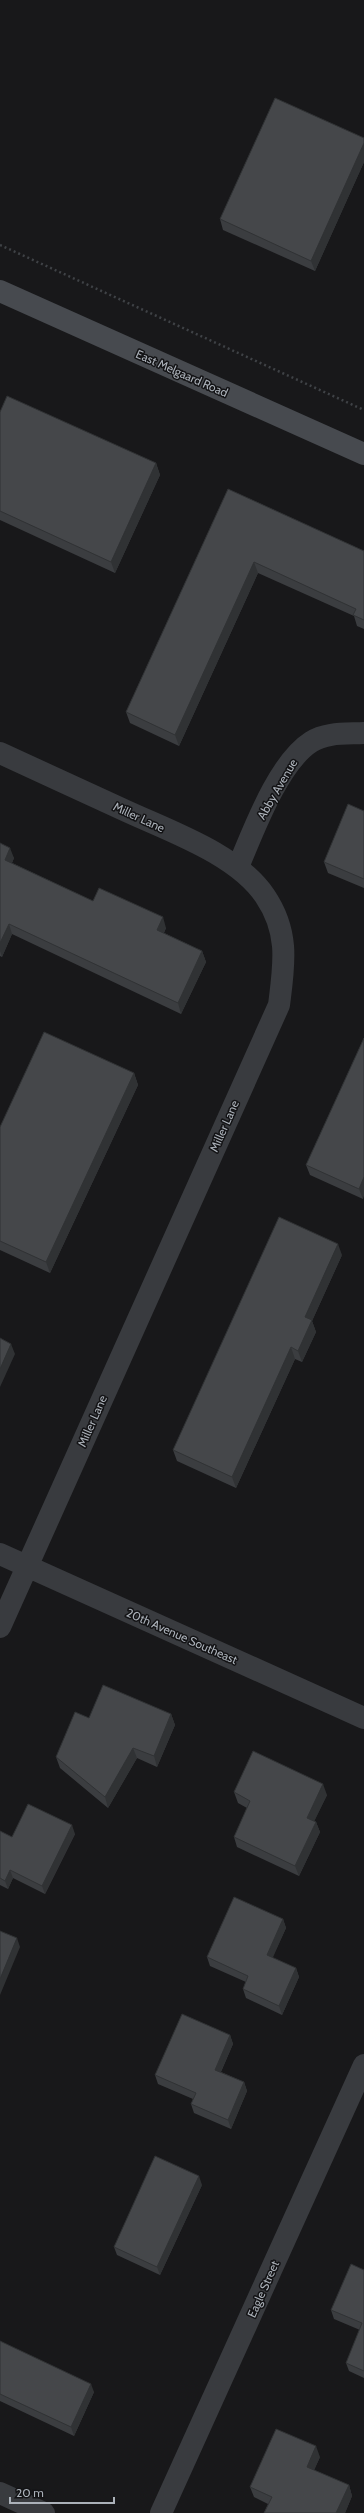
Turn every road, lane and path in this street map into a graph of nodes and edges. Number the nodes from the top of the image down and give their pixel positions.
1 (0, 245) edge
2 (0, 291) edge
3 (364, 410) edge
4 (364, 454) edge
5 (364, 733) edge
6 (0, 753) edge
7 (238, 868) junction
8 (0, 1554) edge
9 (27, 1566) junction
10 (0, 1627) edge
11 (364, 1718) edge
12 (364, 2065) edge
13 (0, 2493) edge
14 (44, 2513) edge
15 (161, 2513) edge

1 - 3 path
2 - 4 main road, East Melgaard Road
5 - 7 street, Abby Avenue
6 - 7 street, Miller Lane
7 - 9 street, Miller Lane
8 - 9 street, 20th Avenue Southeast
9 - 10 street, Miller Lane
9 - 11 street, 20th Avenue Southeast
12 - 15 street, Eagle Street
13 - 14 street

